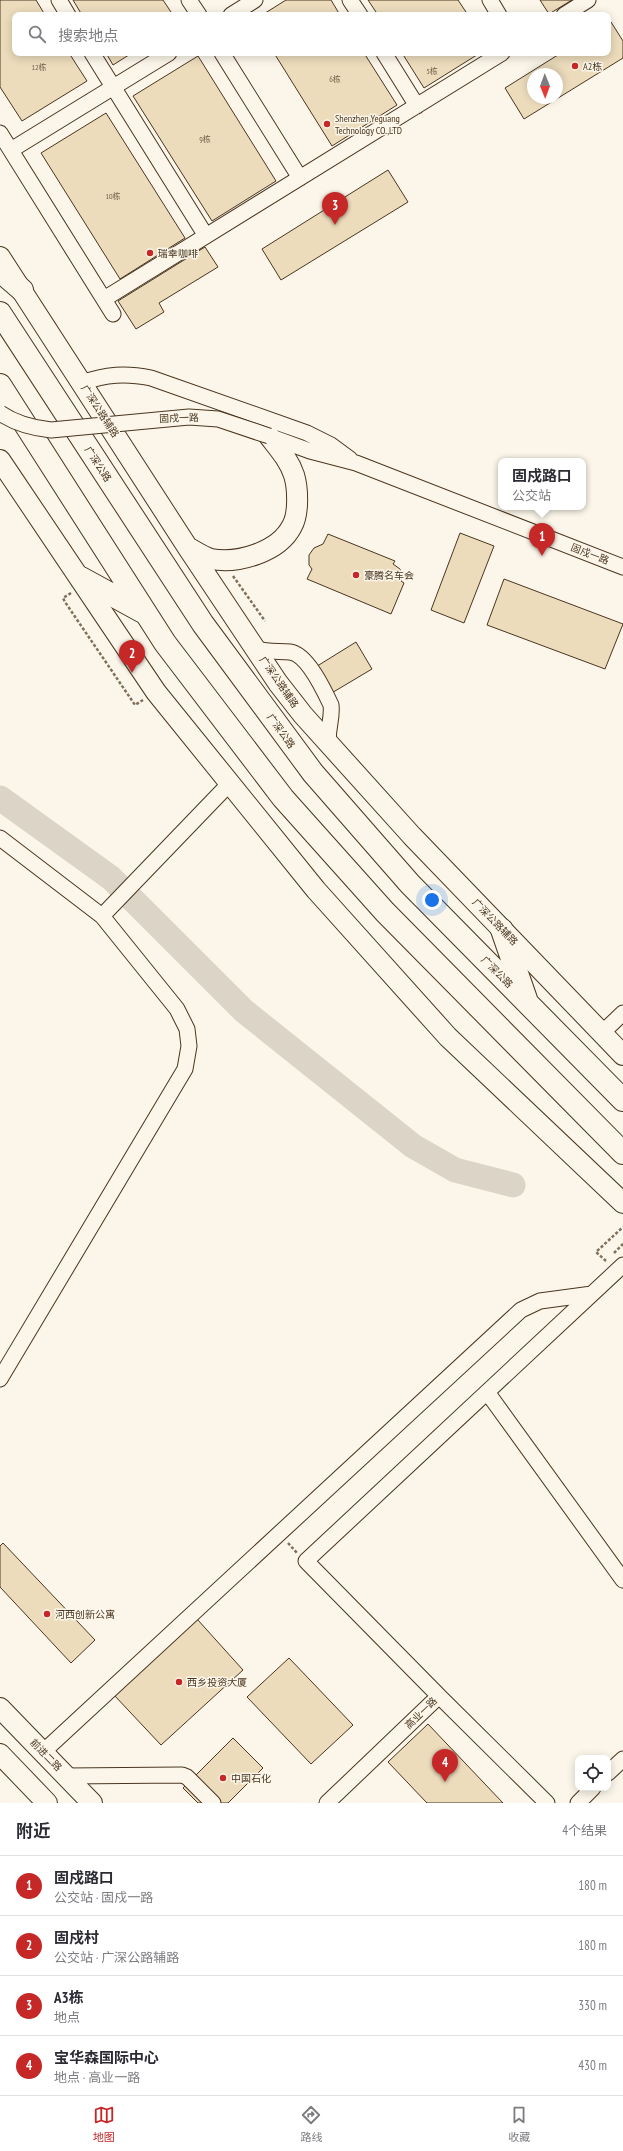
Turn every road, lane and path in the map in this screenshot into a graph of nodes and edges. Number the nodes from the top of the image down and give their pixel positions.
1 (58, 0) edge
2 (189, 0) edge
3 (255, 0) edge
4 (350, 0) edge
5 (490, 0) edge
6 (588, 0) edge
7 (66, 12) edge
8 (197, 12) edge
9 (236, 12) edge
10 (358, 12) edge
11 (497, 12) edge
12 (569, 12) edge
13 (94, 56) edge
14 (164, 56) edge
15 (224, 56) edge
16 (386, 56) edge
17 (497, 56) edge
18 (113, 88) junction
19 (417, 106) junction
20 (0, 134) edge
21 (11, 150) junction
22 (300, 178) junction
23 (206, 236) junction
24 (0, 257) edge
25 (0, 272) edge
26 (22, 290) junction
27 (104, 299) junction
28 (0, 313) edge
29 (113, 314) dead end
30 (82, 383) junction
31 (0, 385) edge
32 (0, 413) edge
33 (269, 436) junction
34 (0, 460) edge
35 (356, 462) junction
36 (188, 548) junction
37 (623, 567) edge
38 (233, 575) dead end
39 (78, 585) junction
40 (146, 614) junction
41 (265, 622) dead end
42 (256, 649) junction
43 (145, 699) dead end
44 (329, 746) junction
45 (230, 783) junction
46 (0, 838) edge
47 (102, 916) junction
48 (502, 930) junction
49 (528, 1004) junction
50 (623, 1013) edge
51 (602, 1033) junction
52 (623, 1055) edge
53 (623, 1100) edge
54 (623, 1153) edge
55 (623, 1203) edge
56 (623, 1227) edge
57 (623, 1244) edge
58 (623, 1265) edge
59 (592, 1294) junction
60 (0, 1379) edge
61 (487, 1392) junction
62 (279, 1534) junction
63 (306, 1561) junction
64 (623, 1580) edge
65 (439, 1696) junction
66 (0, 1708) edge
67 (43, 1752) junction
68 (0, 1754) edge
69 (623, 1759) edge
70 (611, 1770) edge
71 (66, 1776) junction
72 (590, 1791) edge
73 (47, 1803) edge
74 (92, 1803) edge
75 (212, 1803) edge
76 (327, 1803) edge
77 (547, 1803) edge
78 (578, 1803) edge

1 - 7 street
2 - 8 street
3 - 9 street
4 - 10 street
5 - 11 street
6 - 12 street
13 - 18 street
14 - 18 street
15 - 22 street
16 - 19 street
17 - 19 street
18 - 21 street
18 - 23 street
19 - 22 street
20 - 21 street
21 - 27 street
22 - 23 street
23 - 27 street
24 - 26 main road, 广深公路辅路
25 - 26 highway
26 - 30 main road, 广深公路辅路
27 - 29 street
28 - 49 highway, 广深公路
30 - 35 street, 固戍一路
30 - 36 main road, 广深公路辅路
31 - 40 highway
32 - 33 street, 固戍一路, bridge
33 - 35 street, 固戍一路
33 - 36 main road
34 - 39 main road
35 - 37 street, 固戍一路
36 - 42 main road, 广深公路辅路
38 - 41 path
39 - 40 highway
39 - 43 path
39 - 45 main road
40 - 54 highway
42 - 44 main road, 广深公路辅路
42 - 44 street
44 - 48 main road, 广深公路辅路
45 - 47 street
45 - 55 main road
46 - 47 street
47 - 60 street
48 - 49 highway
48 - 51 main road, 广深公路辅路
49 - 53 highway, 广深公路
50 - 51 street
51 - 52 main road, 广深公路辅路
56 - 57 path
58 - 59 street
59 - 61 street
59 - 62 street
61 - 63 street
61 - 64 street
62 - 63 path
62 - 67 street
63 - 65 street
65 - 76 street, 高业一路
65 - 77 street, 高业一路
66 - 67 main road, 前进二路
67 - 71 main road, 前进二路
68 - 73 main road
69 - 70 street
71 - 74 main road, 前进二路
71 - 75 street
72 - 78 street

